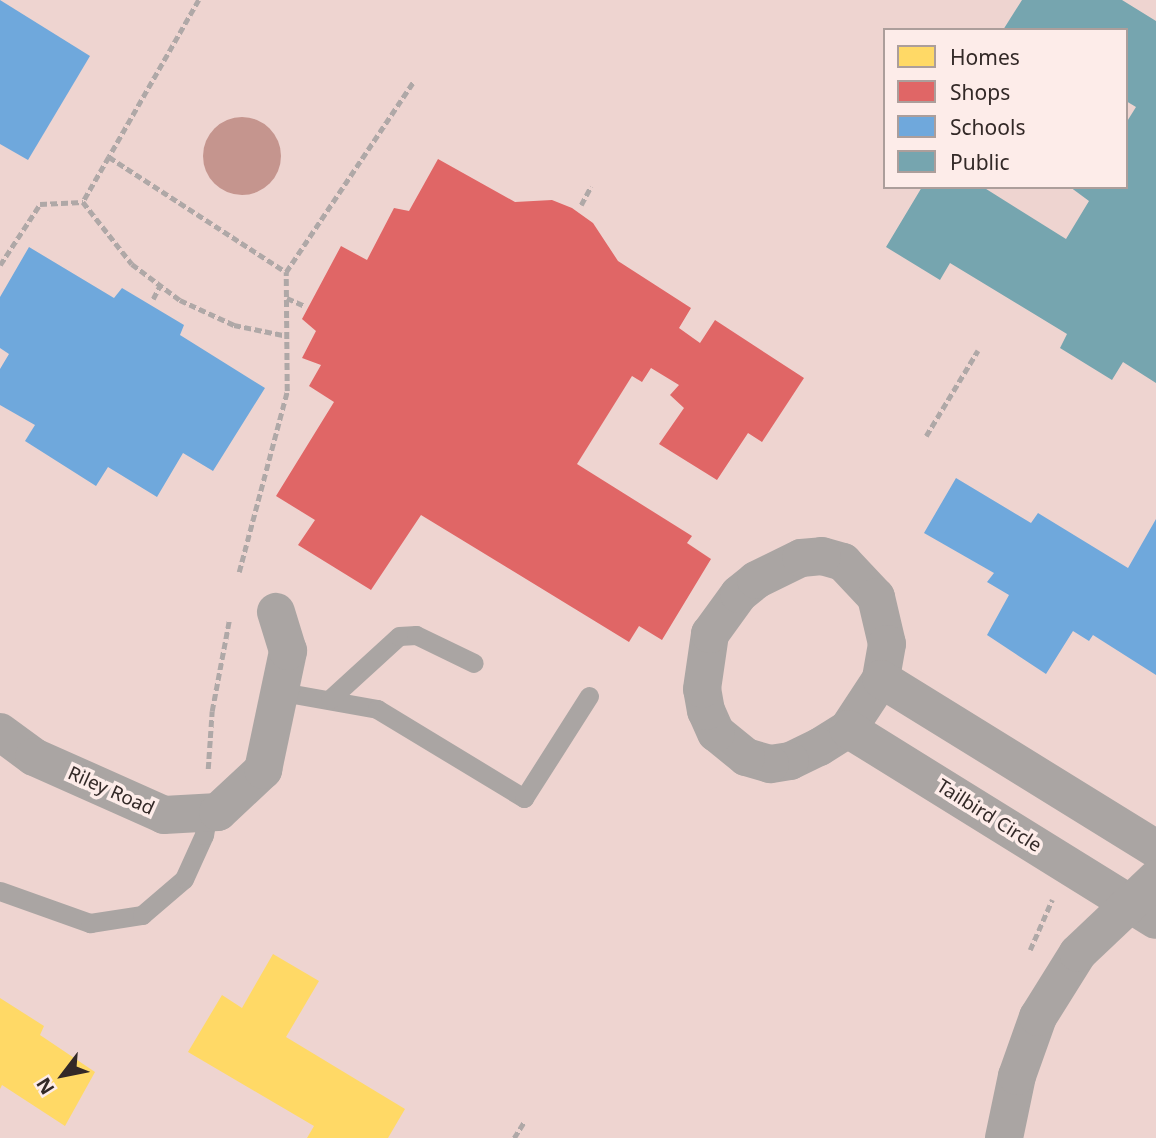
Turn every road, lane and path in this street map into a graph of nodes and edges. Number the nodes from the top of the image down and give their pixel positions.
1 (199, 0) edge
2 (414, 81) dead end
3 (109, 157) junction
4 (591, 186) dead end
5 (83, 202) junction
6 (581, 205) dead end
7 (0, 265) edge
8 (286, 272) junction
9 (160, 285) junction
10 (287, 298) junction
11 (153, 299) dead end
12 (304, 306) dead end
13 (288, 336) junction
14 (978, 350) dead end
15 (926, 436) dead end
16 (239, 572) dead end
17 (276, 612) dead end
18 (229, 621) dead end
19 (474, 663) dead end
20 (881, 679) junction
21 (282, 692) junction
22 (589, 696) dead end
23 (330, 699) junction
24 (848, 729) junction
25 (0, 732) edge
26 (213, 812) junction
27 (1156, 849) edge
28 (0, 891) edge
29 (1148, 901) edge
30 (524, 1122) dead end
31 (514, 1138) edge
32 (1004, 1138) edge

1 - 3 path
2 - 8 path
3 - 5 path
3 - 8 path
4 - 6 path
5 - 7 path
5 - 9 path
8 - 10 path
9 - 11 path
9 - 13 path
10 - 12 path
10 - 13 path
13 - 16 path
14 - 15 path
17 - 21 street
18 - 26 path
19 - 23 lane
20 - 24 street
20 - 24 street
20 - 27 street
21 - 23 lane
21 - 26 street
22 - 23 lane
24 - 29 street, Tailbird Circle
25 - 26 street, Riley Road
26 - 28 lane
29 - 32 street
30 - 31 path

